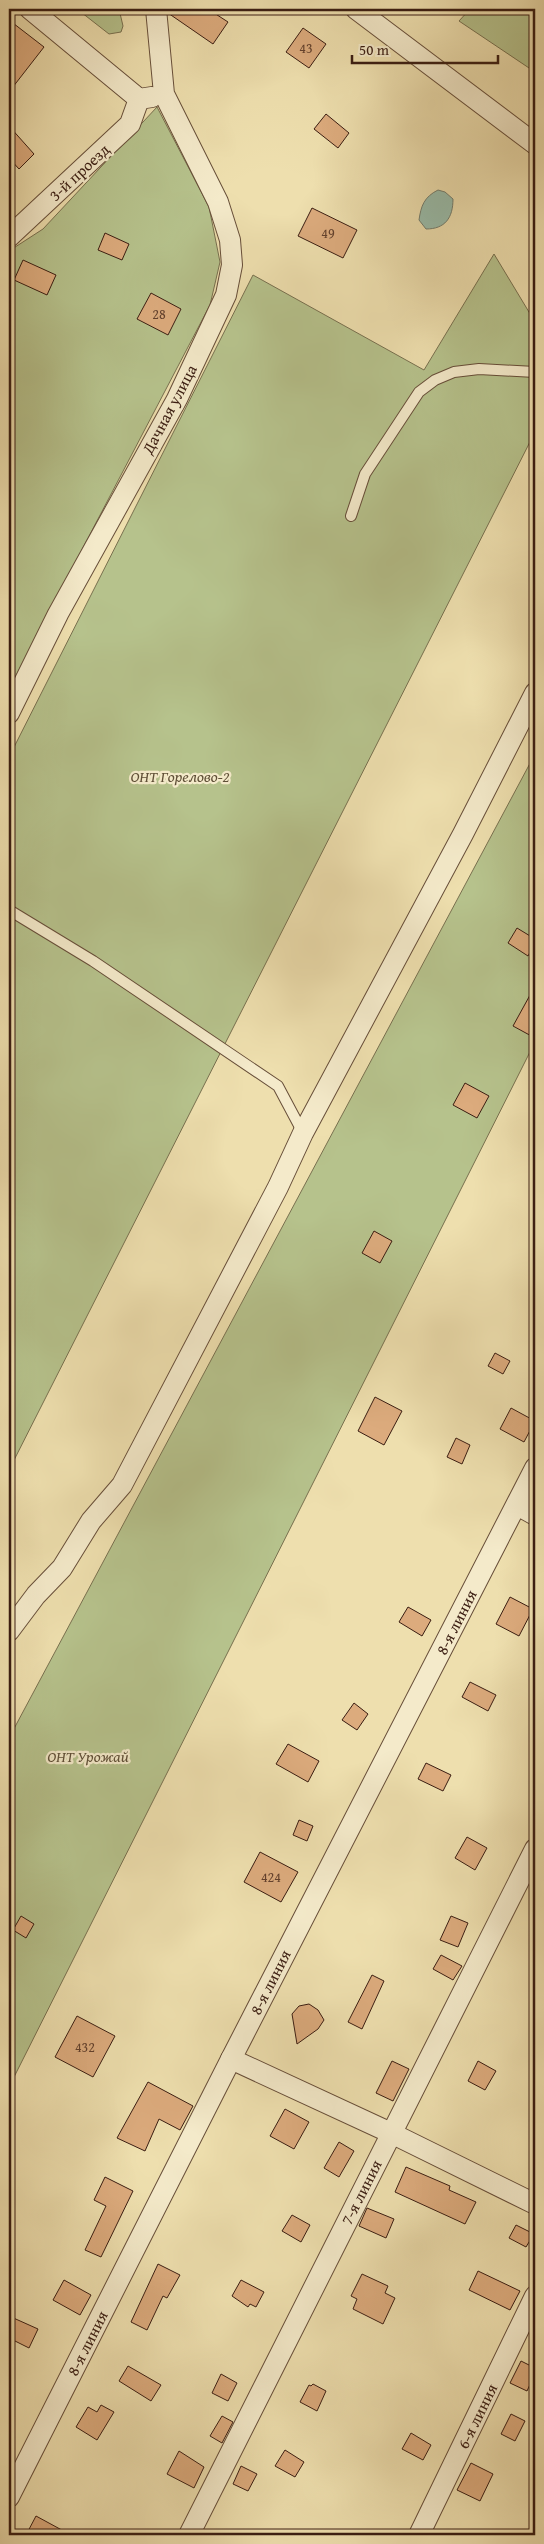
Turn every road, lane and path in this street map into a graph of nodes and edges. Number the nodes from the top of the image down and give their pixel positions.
1 (30, 9) edge
2 (156, 9) edge
3 (356, 9) edge
4 (164, 94) junction
5 (139, 99) junction
6 (535, 144) edge
7 (9, 237) edge
8 (535, 372) edge
9 (351, 516) dead end
10 (535, 694) edge
11 (9, 713) edge
12 (9, 910) edge
13 (303, 1133) junction
14 (535, 1468) edge
15 (517, 1505) junction
16 (535, 1515) edge
17 (9, 1631) edge
18 (535, 1849) edge
19 (231, 2059) junction
20 (390, 2133) junction
21 (535, 2204) edge
22 (535, 2296) edge
23 (9, 2497) edge
24 (190, 2535) edge
25 (419, 2535) edge

1 - 5 street
2 - 4 street, Дачная улица
3 - 6 street
4 - 5 street
4 - 11 street, Дачная улица
5 - 7 street, 3-й проезд
8 - 9 lane
10 - 13 street
12 - 13 lane
13 - 17 street
14 - 15 street, 8-я линия
15 - 16 street
15 - 19 street, 8-я линия
18 - 20 street, 7-я линия
19 - 20 street
19 - 23 street, 8-я линия
20 - 21 street
20 - 24 street, 7-я линия
22 - 25 street, 6-я линия

